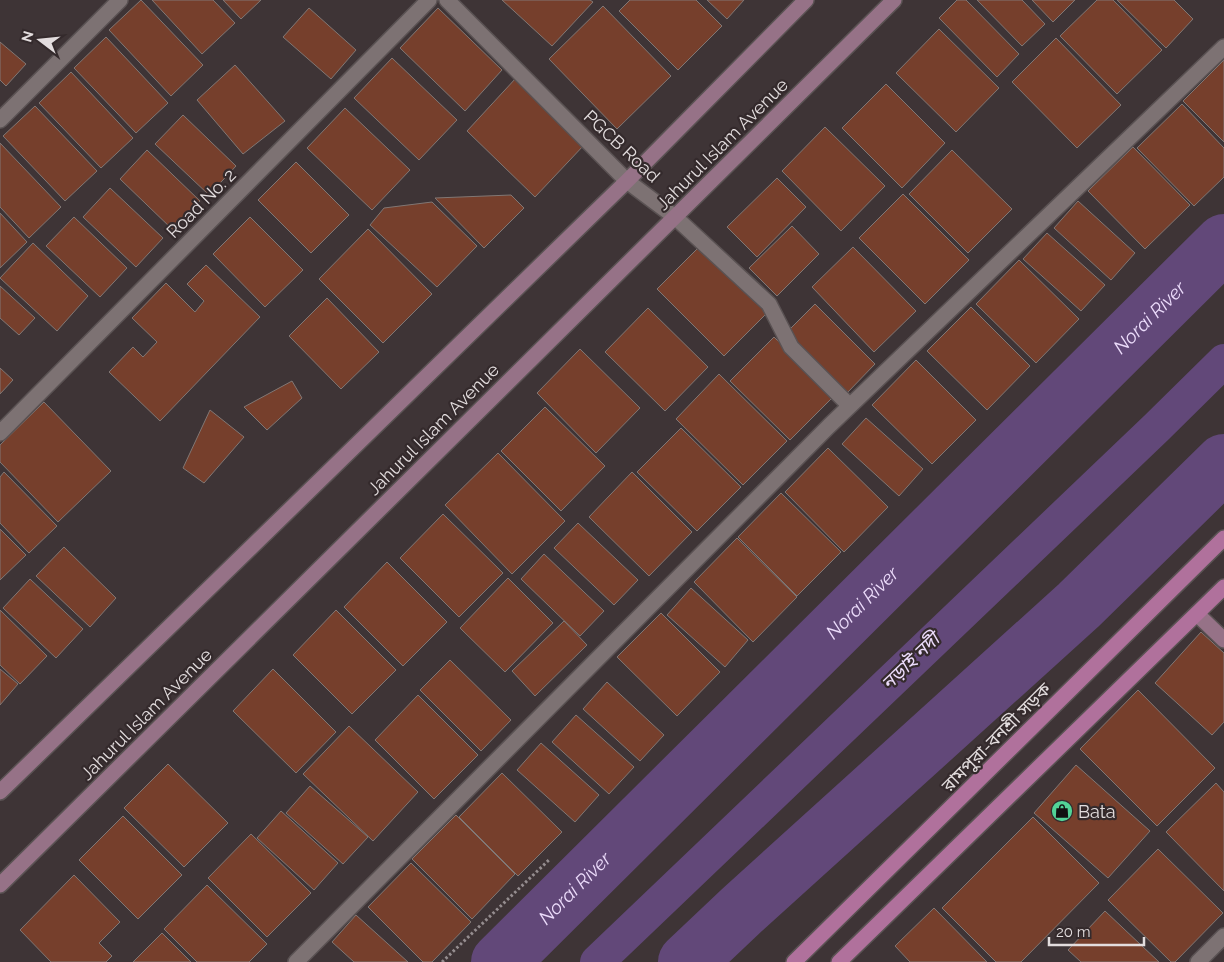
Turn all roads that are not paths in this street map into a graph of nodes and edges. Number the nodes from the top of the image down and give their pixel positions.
1 (120, 0) edge
2 (429, 0) edge
3 (447, 0) edge
4 (806, 0) edge
5 (894, 0) edge
6 (1224, 47) edge
7 (0, 120) edge
8 (627, 181) junction
9 (676, 217) junction
10 (850, 406) junction
11 (0, 433) edge
12 (1224, 538) edge
13 (1224, 587) edge
14 (1198, 614) junction
15 (1224, 640) edge
16 (0, 792) edge
17 (0, 885) edge
18 (1224, 936) edge
19 (296, 962) edge
20 (794, 962) edge
21 (839, 962) edge
22 (1198, 962) edge

1 - 7 street
2 - 11 street, Road No. 2
3 - 8 street, PGCB Road
4 - 8 street
5 - 9 street, Jahurul Islam Avenue
6 - 10 street
8 - 9 street, PGCB Road
8 - 16 street
9 - 10 street, PGCB Road
9 - 17 street, Jahurul Islam Avenue
10 - 19 street
12 - 20 main road, রামপুরা-বনশ্রী সড়ক
13 - 14 main road
14 - 15 street
14 - 21 main road
18 - 22 street

